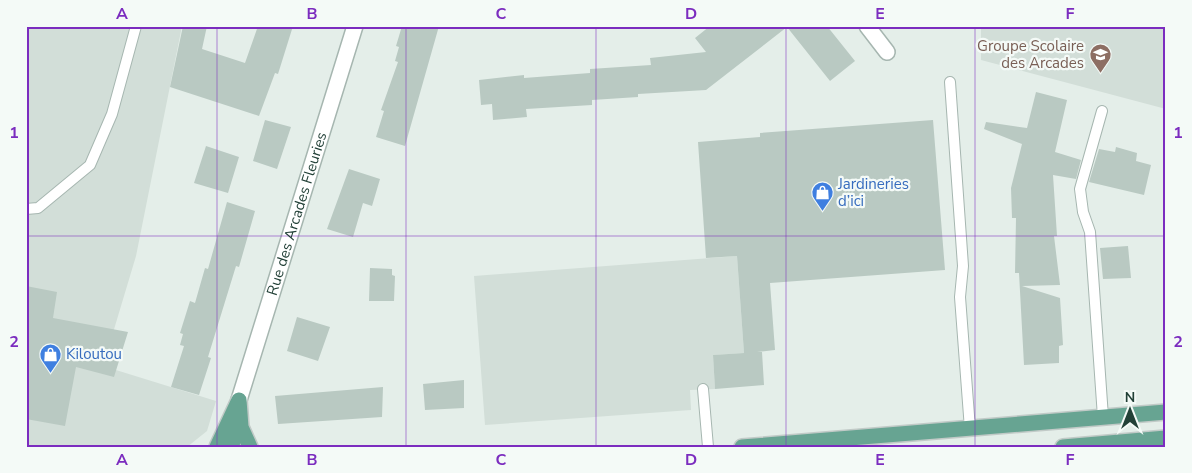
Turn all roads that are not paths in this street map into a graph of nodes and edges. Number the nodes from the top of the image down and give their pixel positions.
1 (136, 26) edge
2 (354, 26) edge
3 (867, 26) edge
4 (887, 52) dead end
5 (950, 82) dead end
6 (1102, 111) dead end
7 (26, 209) edge
8 (702, 389) dead end
9 (239, 400) junction
10 (1166, 412) edge
11 (1102, 417) junction
12 (970, 429) junction
13 (1166, 438) edge
14 (217, 447) edge
15 (232, 447) edge
16 (250, 447) edge
17 (708, 447) edge
18 (742, 447) edge
19 (1063, 447) edge

1 - 7 lane
2 - 9 street, Rue des Arcades Fleuries
3 - 4 street
5 - 12 lane
6 - 11 lane
8 - 17 lane
9 - 14 main road
9 - 15 main road
9 - 16 main road
10 - 11 main road
11 - 12 main road
12 - 18 main road
13 - 19 main road

